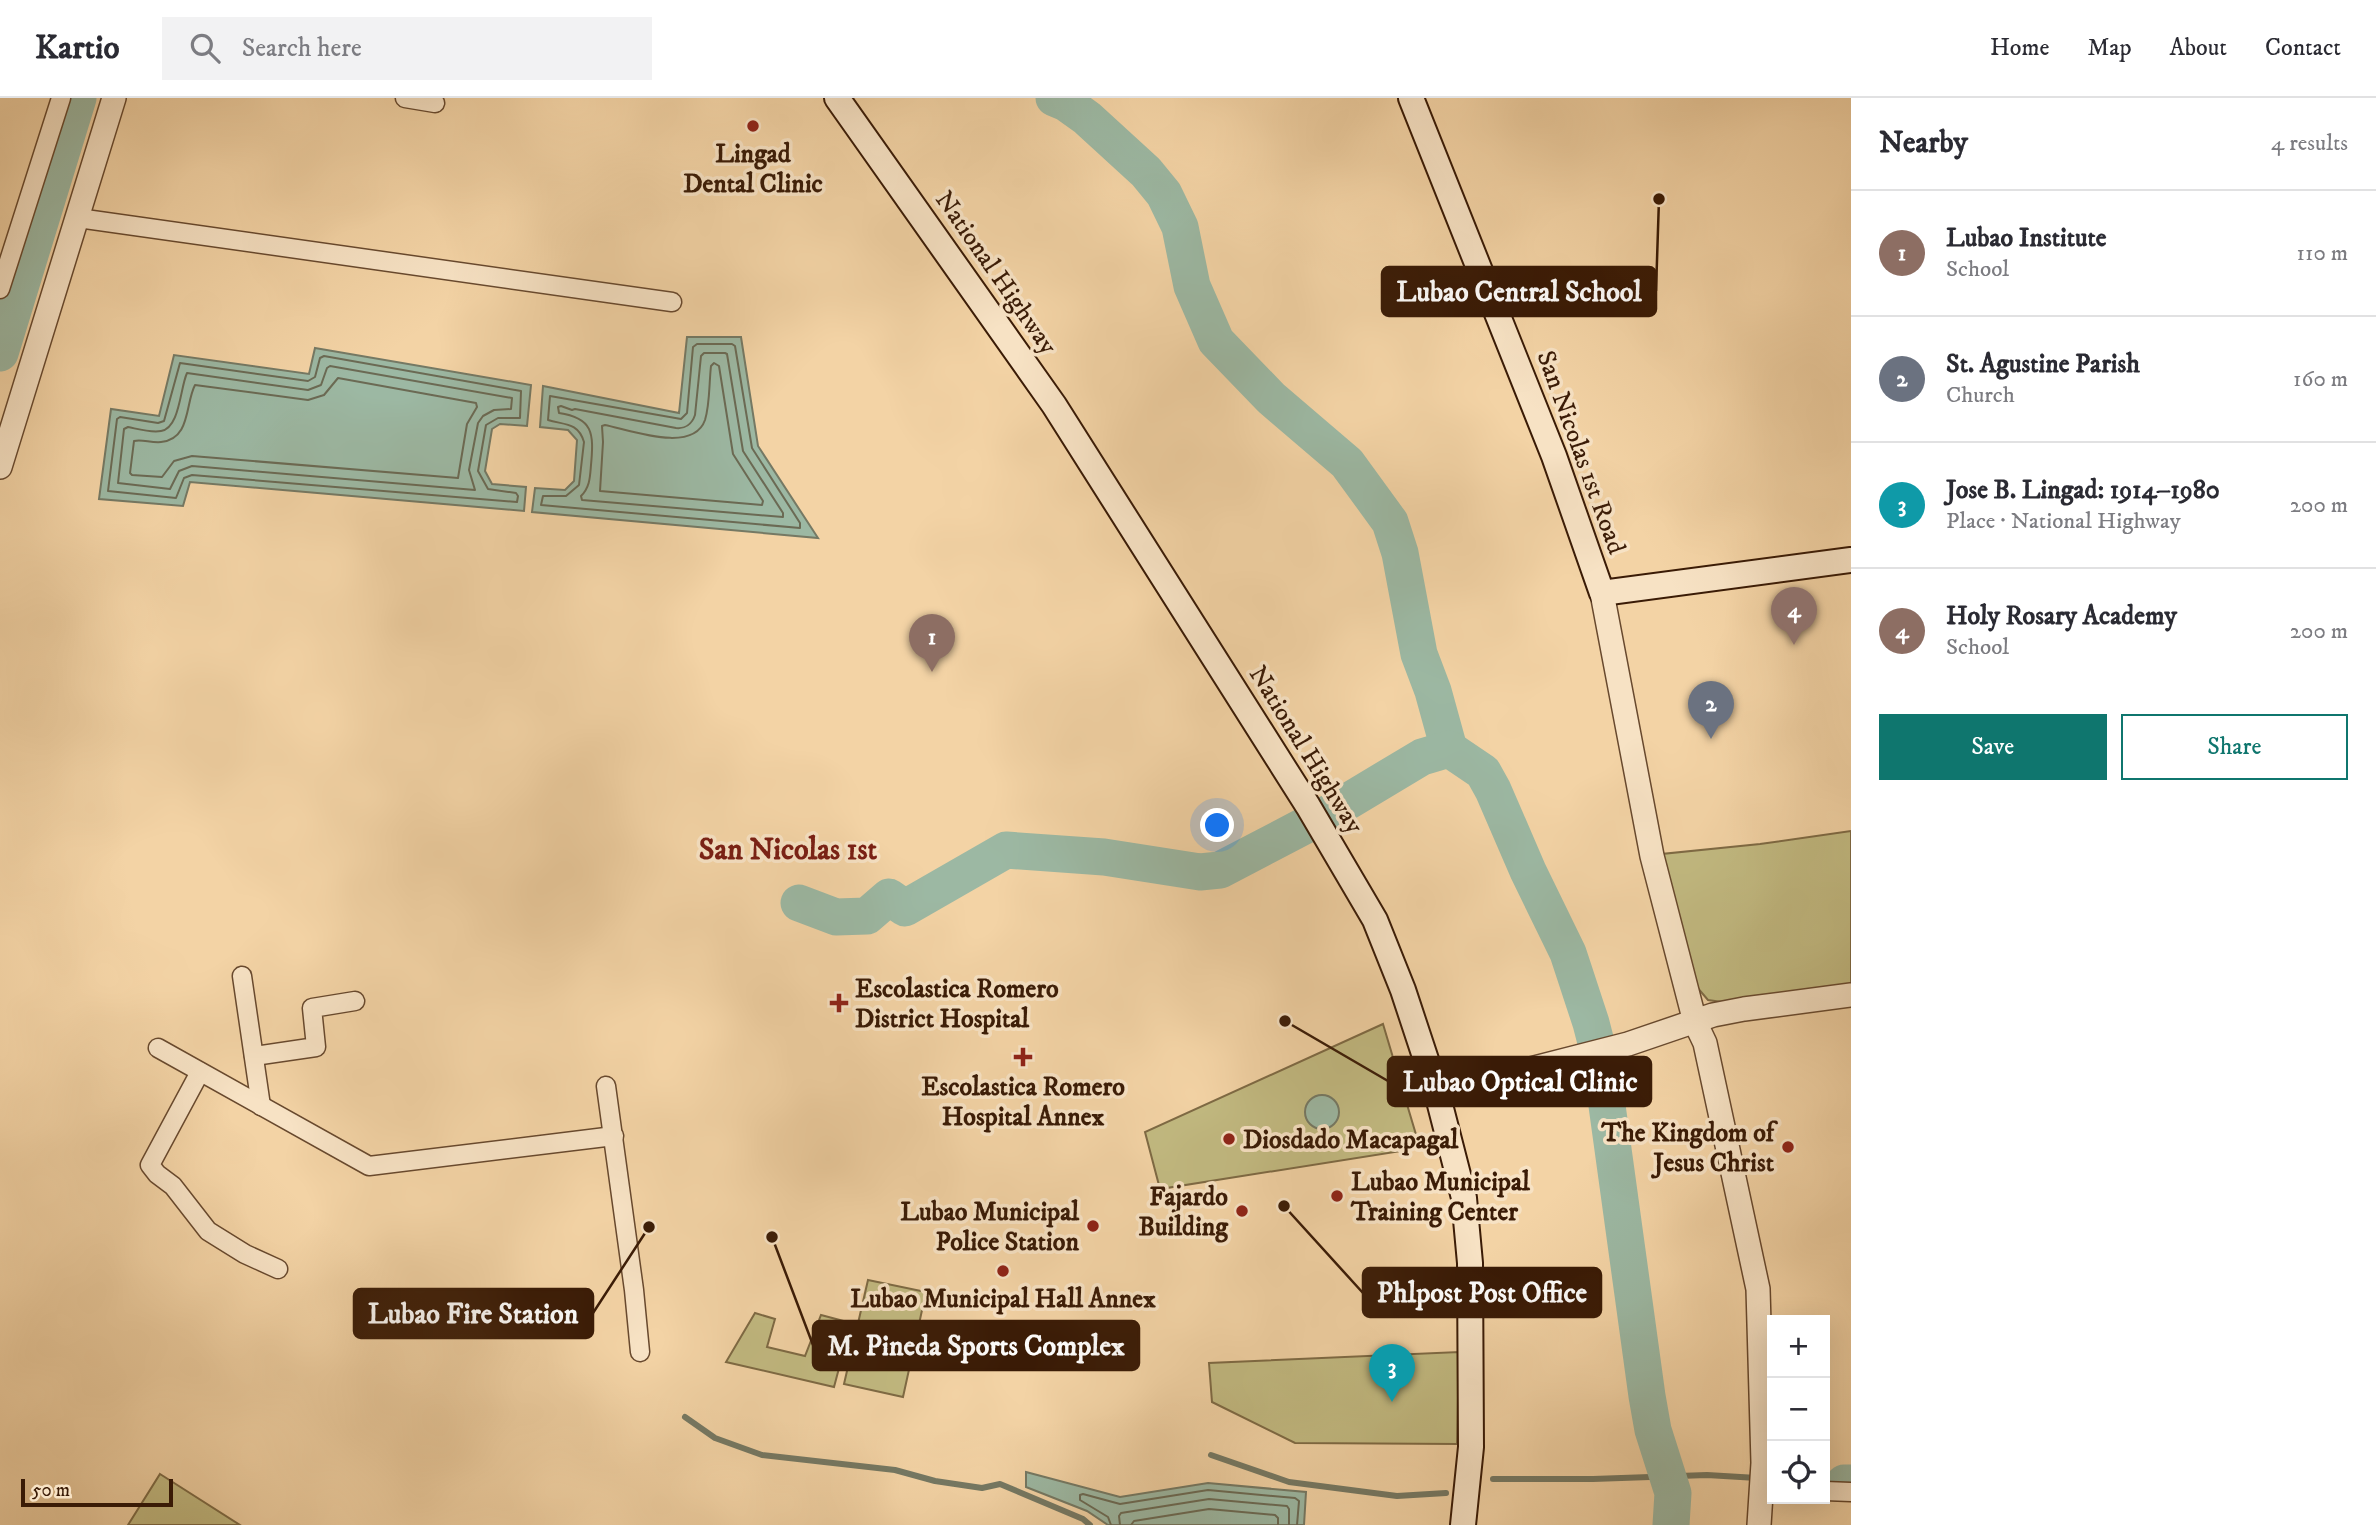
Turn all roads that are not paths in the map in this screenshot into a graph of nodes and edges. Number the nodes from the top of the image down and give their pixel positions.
1 (61, 98) edge
2 (114, 98) edge
3 (405, 98) edge
4 (837, 98) edge
5 (1411, 98) edge
6 (435, 103) dead end
7 (78, 218) junction
8 (0, 289) edge
9 (672, 302) dead end
10 (0, 467) edge
11 (1851, 560) edge
12 (1602, 593) junction
13 (242, 976) dead end
14 (1851, 995) edge
15 (355, 1001) dead end
16 (1695, 1022) junction
17 (158, 1048) dead end
18 (254, 1056) junction
19 (200, 1072) junction
20 (606, 1086) dead end
21 (1437, 1093) junction
22 (261, 1106) junction
23 (614, 1136) junction
24 (278, 1269) dead end
25 (640, 1352) dead end
26 (1765, 1482) edge
27 (1830, 1491) edge
28 (1851, 1492) edge
29 (1463, 1525) edge
30 (1759, 1525) edge

1 - 8 street
2 - 7 street
3 - 6 street
4 - 21 main road, National Highway
5 - 12 main road, San Nicolas 1st Road
7 - 9 street
7 - 10 street
11 - 12 main road
12 - 16 street
13 - 18 street
14 - 16 street
15 - 18 street
16 - 21 street
16 - 26 street
17 - 19 street
18 - 22 street
19 - 22 street
19 - 24 street
20 - 23 street
21 - 29 main road, National Highway
22 - 23 street
23 - 25 street
26 - 30 street
27 - 28 street

